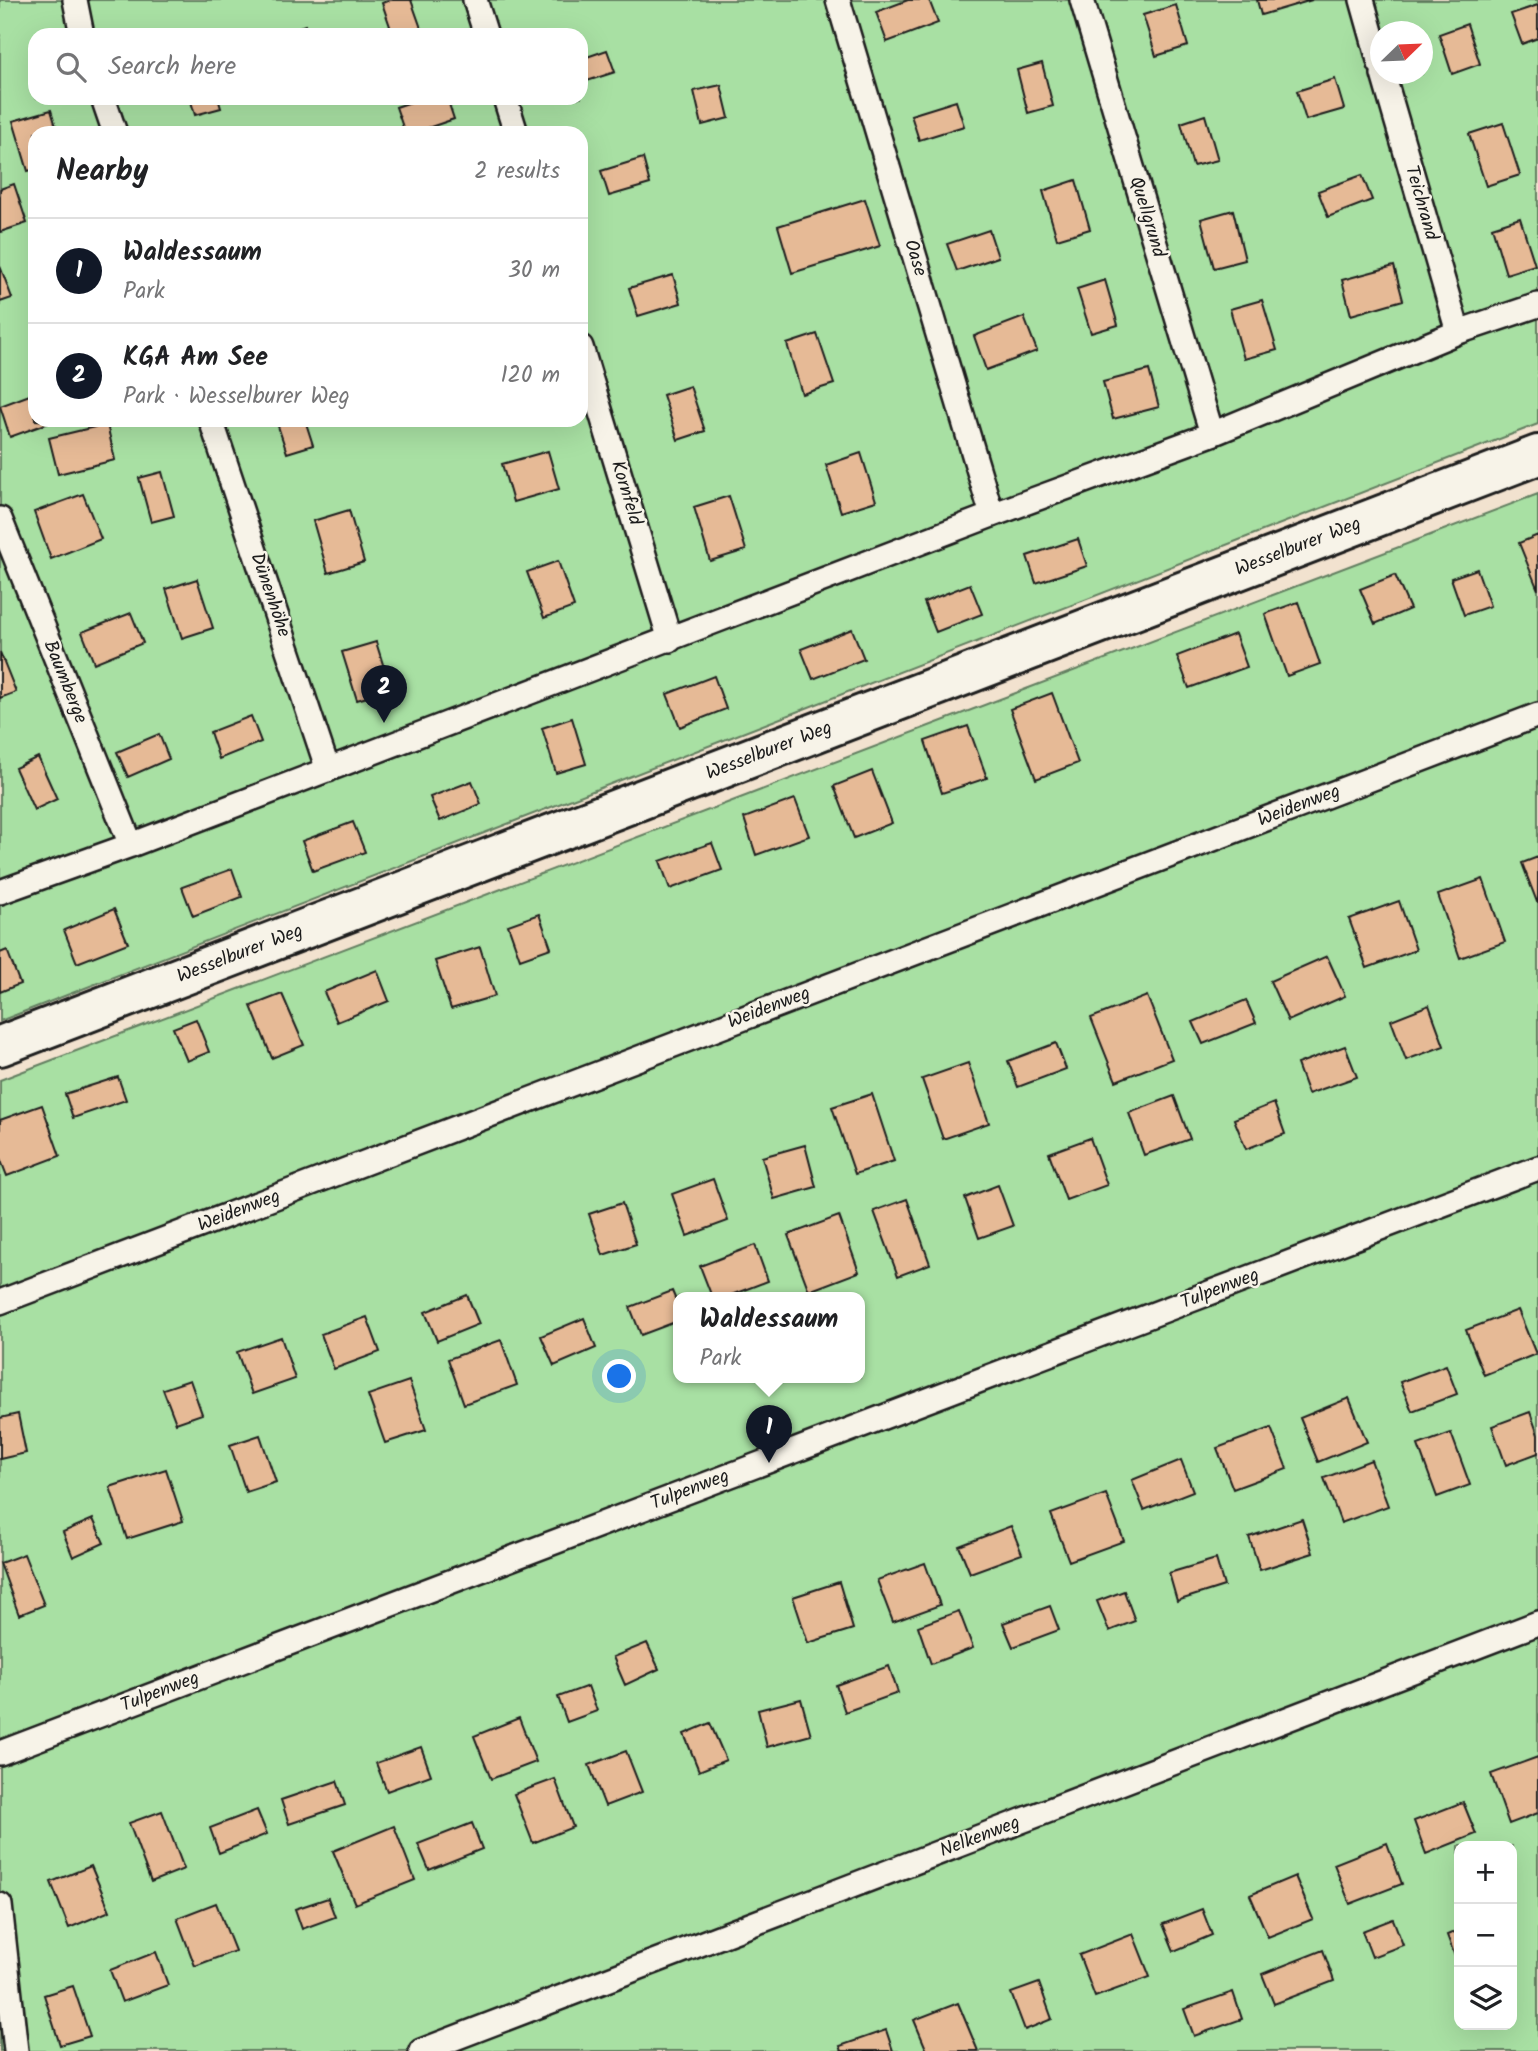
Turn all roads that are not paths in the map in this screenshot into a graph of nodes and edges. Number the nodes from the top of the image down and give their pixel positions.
1 (75, 0) edge
2 (475, 0) edge
3 (838, 0) edge
4 (1082, 0) edge
5 (1362, 0) edge
6 (1370, 27) edge
7 (81, 28) edge
8 (484, 28) edge
9 (1386, 84) edge
10 (105, 105) edge
11 (507, 105) edge
12 (113, 126) edge
13 (514, 126) edge
14 (1538, 305) edge
15 (1458, 332) junction
16 (588, 370) edge
17 (213, 427) edge
18 (1212, 434) junction
19 (1538, 455) edge
20 (992, 515) junction
21 (0, 519) edge
22 (670, 640) junction
23 (1538, 715) edge
24 (328, 770) junction
25 (131, 845) junction
26 (0, 892) edge
27 (0, 1046) edge
28 (1538, 1168) edge
29 (0, 1302) edge
30 (1538, 1623) edge
31 (0, 1752) edge
32 (0, 1905) edge
33 (16, 2051) edge
34 (421, 2051) edge

1 - 7 lane
2 - 8 lane
3 - 20 lane, Oase
4 - 18 lane, Quellgrund
5 - 6 lane
9 - 15 lane, Teichrand
10 - 12 lane
11 - 13 lane
14 - 15 lane
15 - 18 lane
16 - 22 lane, Kornfeld
17 - 24 lane, Dünenhöhe
18 - 20 lane
19 - 27 street, Wesselburer Weg
20 - 22 lane
21 - 25 lane, Baumberge
22 - 24 lane
23 - 29 lane, Weidenweg
24 - 25 lane
25 - 26 lane
28 - 31 lane, Tulpenweg
30 - 34 lane, Nelkenweg
32 - 33 lane

